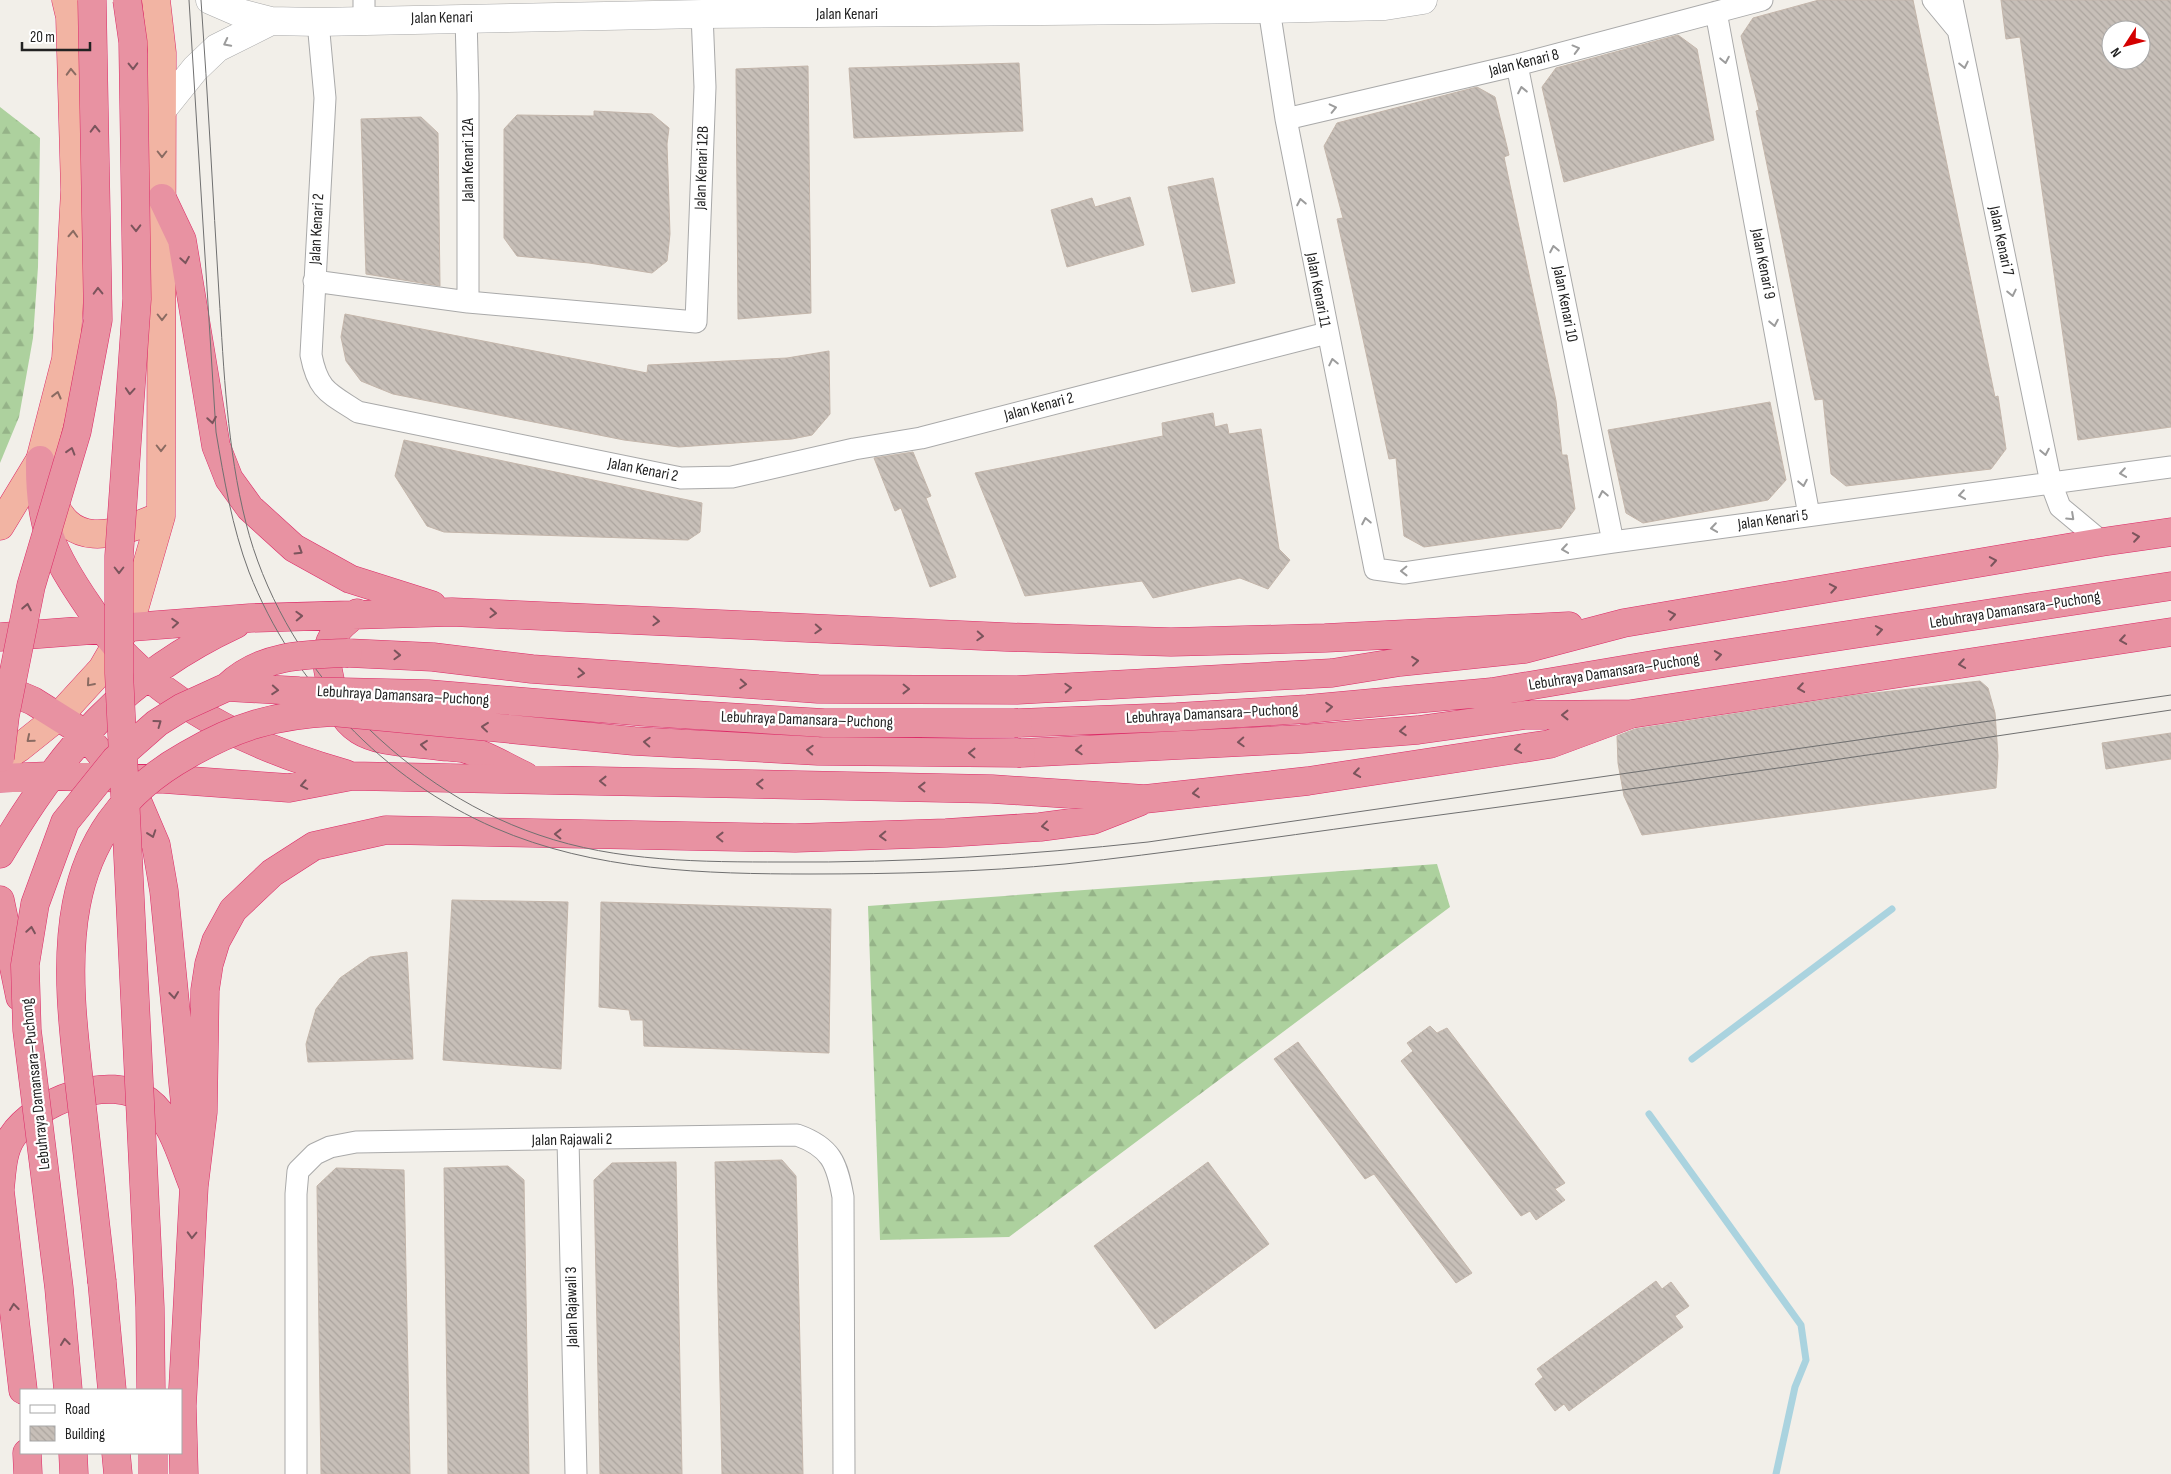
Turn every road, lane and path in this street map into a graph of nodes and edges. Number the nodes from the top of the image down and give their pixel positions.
1 (66, 0) edge
2 (92, 0) edge
3 (127, 0) edge
4 (156, 0) edge
5 (210, 0) edge
6 (1423, 0) edge
7 (1762, 0) edge
8 (1933, 0) edge
9 (1952, 0) edge
10 (1075, 6) edge
11 (892, 7) edge
12 (526, 9) edge
13 (1269, 9) junction
14 (364, 10) edge
15 (708, 10) edge
16 (1716, 12) junction
17 (466, 17) junction
18 (271, 21) junction
19 (318, 22) junction
20 (1958, 30) junction
21 (1516, 65) junction
22 (162, 110) junction
23 (1286, 119) junction
24 (162, 198) junction
25 (314, 281) junction
26 (468, 302) junction
27 (1327, 333) junction
28 (40, 460) junction
29 (2171, 466) edge
30 (2051, 483) junction
31 (1809, 515) junction
32 (161, 516) junction
33 (0, 526) edge
34 (2171, 532) edge
35 (1613, 542) junction
36 (2102, 542) junction
37 (1375, 569) joint
38 (2171, 586) edge
39 (452, 612) junction
40 (357, 614) junction
41 (250, 618) junction
42 (1624, 623) junction
43 (2171, 632) edge
44 (115, 633) junction
45 (0, 637) edge
46 (1670, 662) junction
47 (1332, 673) junction
48 (147, 676) junction
49 (227, 686) junction
50 (0, 687) edge
51 (1631, 714) junction
52 (59, 716) junction
53 (84, 733) junction
54 (0, 759) edge
55 (49, 776) junction
56 (352, 776) junction
57 (0, 778) edge
58 (118, 778) junction
59 (536, 781) junction
60 (1145, 799) junction
61 (0, 854) edge
62 (0, 900) edge
63 (27, 1030) junction
64 (568, 1140) junction
65 (194, 1186) junction
66 (0, 1190) edge
67 (23, 1389) edge
68 (68, 1389) edge
69 (112, 1389) edge
70 (151, 1389) edge
71 (27, 1454) edge
72 (73, 1454) edge
73 (116, 1454) edge
74 (152, 1454) edge
75 (28, 1474) edge
76 (74, 1474) edge
77 (118, 1474) edge
78 (153, 1474) edge
79 (184, 1474) edge
80 (296, 1474) edge
81 (576, 1474) edge
82 (844, 1474) edge

28 -> 1 highway
54 -> 2 highway, bridge
3 -> 70 highway, bridge
4 - 22 highway
5 - 18 street, Jalan Kenari
6 - 13 street, Jalan Kenari
7 - 16 street, Jalan Kenari 8
8 - 20 street
9 - 20 street, Jalan Kenari 7
10 - 11 street, Jalan Kenari
10 - 13 street, Jalan Kenari
11 - 15 street, Jalan Kenari
12 - 15 street, Jalan Kenari
12 - 17 street, Jalan Kenari
13 - 23 street, Jalan Kenari 11
14 - 17 street, Jalan Kenari
14 - 19 street, Jalan Kenari
15 - 26 street, Jalan Kenari 12B
21 -> 16 street, Jalan Kenari 8
16 -> 31 street, Jalan Kenari 9
17 - 26 street, Jalan Kenari 12A
18 - 19 street, Jalan Kenari
18 -> 22 street, Jalan Kenari
19 - 25 street, Jalan Kenari 2
20 -> 30 street, Jalan Kenari 7
23 -> 21 street, Jalan Kenari 8
35 -> 21 street, Jalan Kenari 10
22 -> 24 highway
27 -> 23 street, Jalan Kenari 11
24 -> 32 highway
24 -> 39 highway
25 - 26 street
25 - 27 street, Jalan Kenari 2
37 -> 27 street, Jalan Kenari 11
28 - 32 highway
28 - 33 highway
28 - 44 highway
29 -> 30 street, Jalan Kenari 5
30 -> 31 street, Jalan Kenari 5
30 -> 36 street, Jalan Kenari 7
31 -> 35 street, Jalan Kenari 5
32 - 44 highway
36 -> 34 highway
35 -> 37 street, Jalan Kenari 5
42 -> 36 highway
46 -> 38 highway, Lebuhraya Damansara–Puchong
39 - 40 highway
39 -> 42 highway
41 -> 40 highway
59 -> 40 highway
44 -> 41 highway
41 - 48 highway
47 -> 42 highway
43 -> 51 highway, Lebuhraya Damansara–Puchong
44 - 45 highway
44 - 48 highway
44 -> 52 highway
46 - 47 highway
49 -> 46 highway, Lebuhraya Damansara–Puchong, bridge
49 -> 47 highway, bridge
48 - 53 highway
48 - 56 highway
63 -> 49 highway, Lebuhraya Damansara–Puchong, bridge
50 - 52 highway
51 -> 60 highway
51 -> 69 highway, Lebuhraya Damansara–Puchong, bridge
52 - 53 highway
52 -> 54 highway
53 - 55 highway
53 - 58 highway
55 - 57 highway
55 - 58 highway
55 - 61 highway
56 -> 58 highway
56 - 59 highway
58 -> 65 highway
60 -> 59 highway
60 -> 65 highway
62 - 63 highway, bridge
68 -> 63 highway, Lebuhraya Damansara–Puchong, bridge
64 - 80 street, Jalan Rajawali 2
64 - 81 street, Jalan Rajawali 3
64 - 82 street, Jalan Rajawali 2
65 - 66 highway
65 -> 79 highway
67 -> 66 highway
71 - 75 highway
72 - 76 highway
73 - 77 highway
74 - 78 highway

